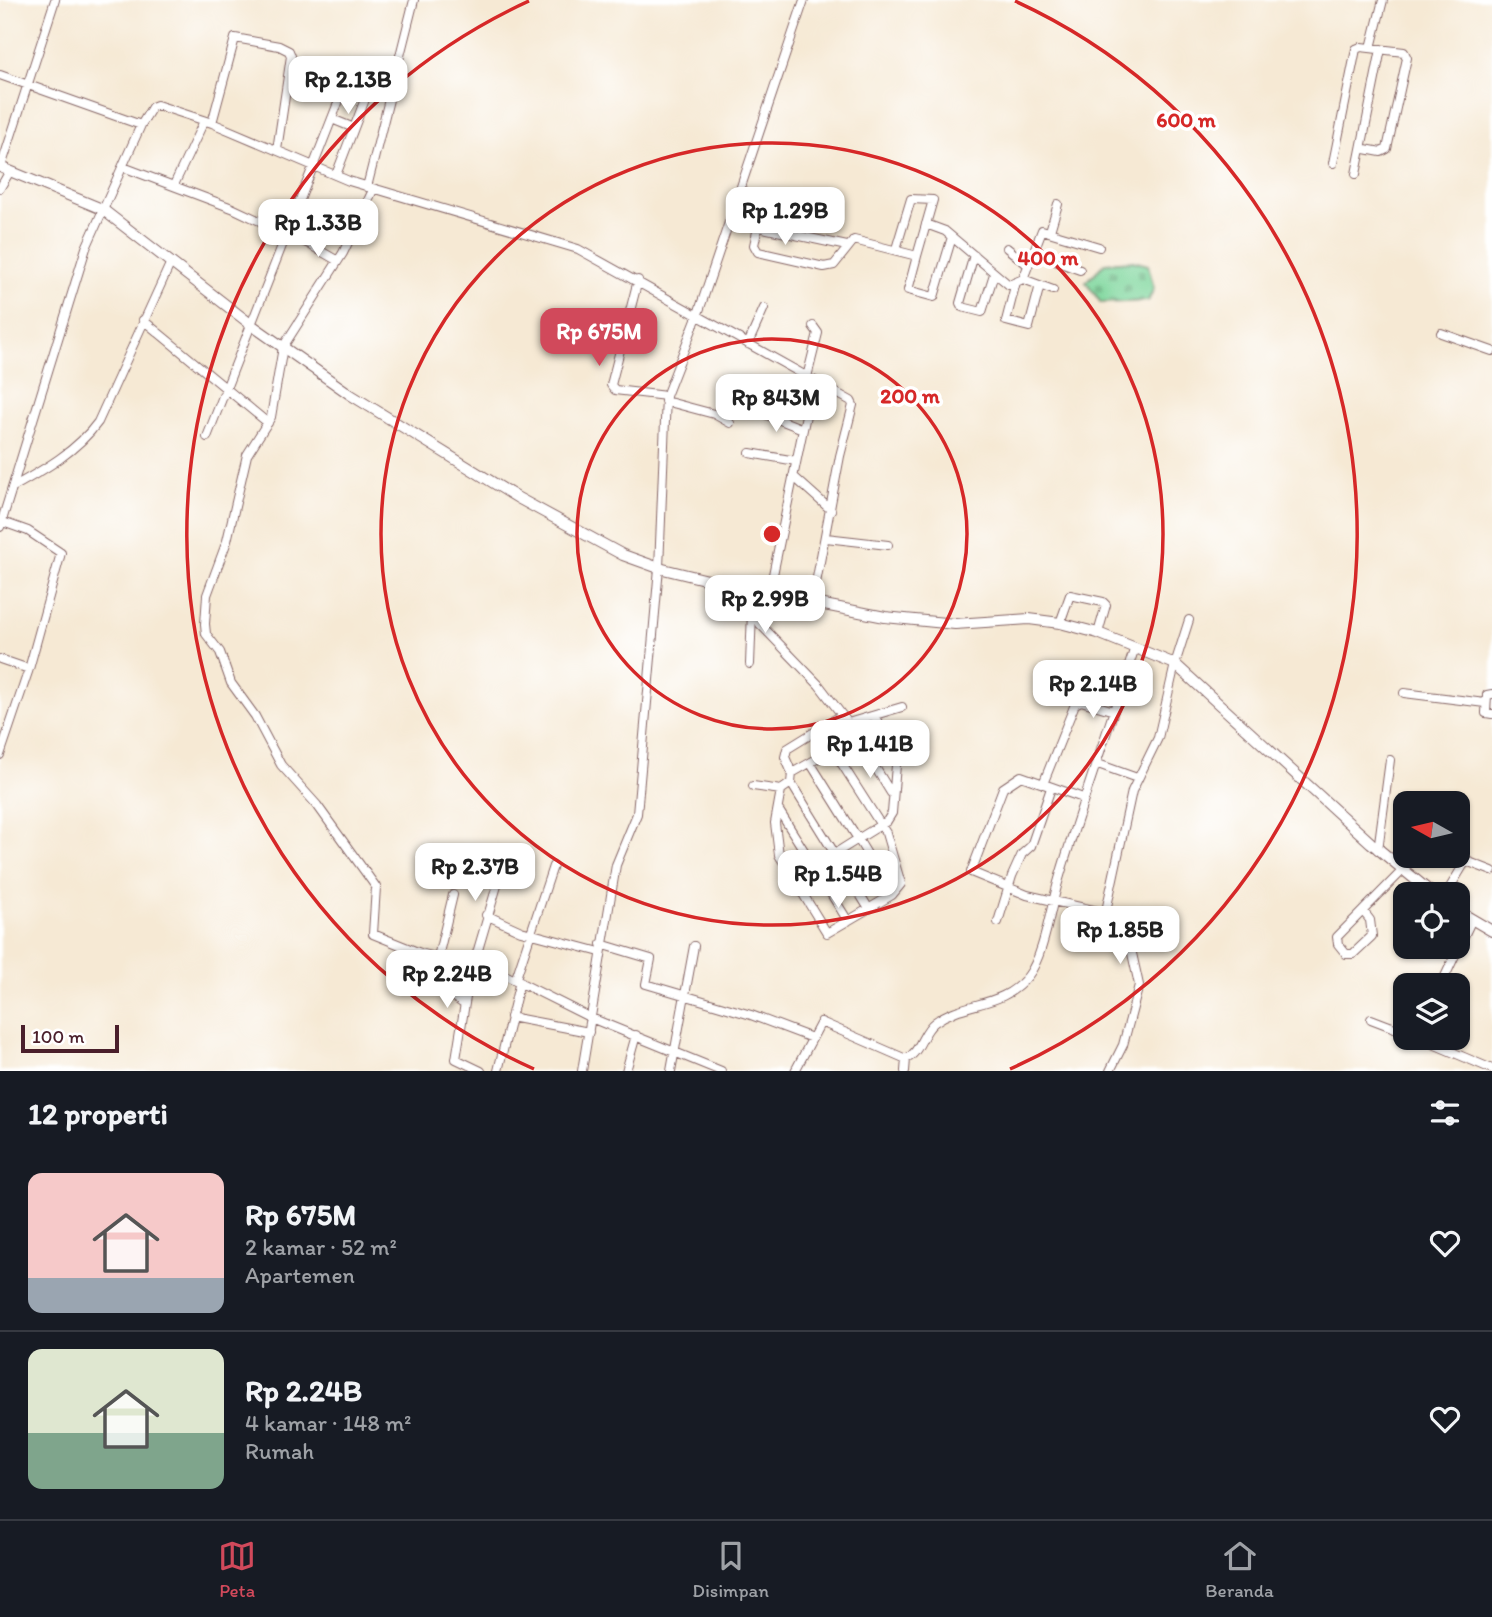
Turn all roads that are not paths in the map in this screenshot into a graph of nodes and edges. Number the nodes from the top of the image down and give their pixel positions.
1 (55, 0) edge
2 (414, 0) edge
3 (804, 0) edge
4 (1382, 0) edge
5 (1371, 48) junction
6 (1381, 49) junction
7 (0, 75) edge
8 (372, 82) junction
9 (25, 85) junction
10 (394, 87) junction
11 (332, 119) junction
12 (208, 122) junction
13 (141, 125) junction
14 (354, 128) junction
15 (1365, 149) dead end
16 (277, 150) junction
17 (1333, 163) dead end
18 (313, 165) junction
19 (123, 167) junction
20 (4, 168) edge
21 (1356, 174) dead end
22 (336, 175) junction
23 (174, 185) junction
24 (0, 188) edge
25 (370, 188) junction
26 (1058, 204) dead end
27 (102, 209) junction
28 (326, 219) dead end
29 (730, 221) junction
30 (926, 224) junction
31 (758, 227) junction
32 (1050, 231) junction
33 (289, 233) junction
34 (952, 237) junction
35 (312, 246) junction
36 (847, 246) junction
37 (1099, 247) dead end
38 (1007, 248) dead end
39 (896, 249) junction
40 (1033, 253) junction
41 (974, 255) junction
42 (917, 256) junction
43 (171, 261) junction
44 (338, 261) junction
45 (1028, 265) junction
46 (1080, 270) dead end
47 (995, 274) junction
48 (638, 280) junction
49 (1020, 280) junction
50 (1040, 285) junction
51 (1053, 290) dead end
52 (764, 308) dead end
53 (698, 314) junction
54 (143, 320) junction
55 (253, 326) junction
56 (813, 326) dead end
57 (1441, 333) dead end
58 (748, 344) junction
59 (283, 347) junction
60 (1492, 351) edge
61 (810, 379) junction
62 (227, 390) junction
63 (666, 399) junction
64 (760, 412) dead end
65 (268, 423) junction
66 (730, 423) dead end
67 (803, 429) junction
68 (207, 436) dead end
69 (750, 453) dead end
70 (796, 461) junction
71 (793, 476) junction
72 (13, 487) junction
73 (831, 510) junction
74 (1, 523) edge
75 (826, 538) junction
76 (888, 545) dead end
77 (659, 568) junction
78 (752, 591) junction
79 (769, 594) junction
80 (812, 604) junction
81 (752, 605) junction
82 (1189, 620) dead end
83 (1060, 623) junction
84 (1098, 633) junction
85 (1135, 647) junction
86 (0, 659) edge
87 (750, 664) dead end
88 (1175, 664) junction
89 (29, 669) junction
90 (1404, 693) dead end
91 (1492, 694) edge
92 (1485, 703) junction
93 (902, 707) dead end
94 (1114, 711) junction
95 (1492, 714) edge
96 (873, 716) junction
97 (845, 719) junction
98 (855, 737) junction
99 (834, 750) junction
100 (0, 755) edge
101 (1390, 760) dead end
102 (811, 764) junction
103 (1098, 764) junction
104 (792, 773) junction
105 (1137, 778) junction
106 (791, 783) junction
107 (753, 786) dead end
108 (1047, 786) junction
109 (781, 790) junction
110 (891, 793) junction
111 (1083, 798) junction
112 (778, 809) junction
113 (881, 825) junction
114 (858, 839) junction
115 (1378, 850) junction
116 (835, 853) junction
117 (506, 855) dead end
118 (553, 866) dead end
119 (815, 866) junction
120 (1403, 870) junction
121 (1492, 871) edge
122 (1418, 882) edge
123 (1454, 882) edge
124 (1008, 886) junction
125 (453, 895) dead end
126 (892, 895) junction
127 (1052, 902) junction
128 (869, 909) junction
129 (1106, 911) junction
130 (1363, 911) junction
131 (486, 915) junction
132 (1472, 919) joint
133 (848, 921) junction
134 (998, 922) dead end
135 (1492, 931) edge
136 (532, 932) junction
137 (694, 946) dead end
138 (601, 948) junction
139 (420, 953) junction
140 (438, 957) junction
141 (473, 963) junction
142 (1447, 973) edge
143 (518, 980) junction
144 (685, 996) junction
145 (462, 1003) junction
146 (510, 1017) junction
147 (591, 1018) junction
148 (1371, 1019) dead end
149 (1393, 1027) edge
150 (589, 1032) junction
151 (636, 1035) junction
152 (811, 1038) junction
153 (1447, 1050) edge
154 (674, 1051) junction
155 (906, 1059) junction
156 (1492, 1069) edge
157 (481, 1071) edge
158 (498, 1071) edge
159 (582, 1071) edge
160 (626, 1071) edge
161 (671, 1071) edge
162 (721, 1071) edge
163 (795, 1071) edge
164 (905, 1071) edge
165 (1110, 1071) edge

1 - 9 street
2 - 10 street
3 - 29 street
4 - 5 street
5 - 6 street
5 - 17 street
6 - 15 street
6 - 21 street
7 - 9 street
8 - 10 street
8 - 11 street
8 - 14 street
9 - 13 street
9 - 20 street
10 - 25 street
11 - 14 street
11 - 18 street
12 - 13 street
12 - 16 street
12 - 16 street
12 - 23 street
13 - 19 street
14 - 22 street
16 - 18 street
18 - 22 street
18 - 33 street
19 - 23 street
19 - 27 street
20 - 24 street
20 - 27 street
22 - 25 street
23 - 33 street
25 - 44 street
25 - 48 street
26 - 32 street
27 - 43 street
27 - 72 street
28 - 35 street
29 - 31 street
29 - 53 street
30 - 34 street
30 - 39 street
30 - 42 street
31 - 36 street
31 - 36 street
32 - 37 street
32 - 40 street
33 - 35 street
33 - 55 street
34 - 41 street
34 - 42 street
35 - 44 street
36 - 39 street
38 - 45 street
39 - 42 street
40 - 45 street
40 - 46 street
41 - 47 street
41 - 47 street
43 - 54 street
43 - 55 street
44 - 59 street
45 - 49 street
47 - 49 street
48 - 53 street
48 - 63 street
49 - 50 street
49 - 50 street
50 - 51 street
52 - 58 street
53 - 58 street
53 - 63 street
54 - 62 street
54 - 72 street
55 - 59 street
55 - 62 street
56 - 61 street
57 - 60 street
58 - 61 street
59 - 65 street
59 - 77 street
61 - 67 street
61 - 73 street
62 - 65 street
62 - 68 street
63 - 66 street
63 - 77 street
64 - 67 street
65 - 139 street
67 - 70 street
69 - 70 street
70 - 71 street
71 - 73 street
71 - 79 street
72 - 74 street
73 - 75 street
74 - 89 street
75 - 76 street
75 - 80 street
77 - 78 street
77 - 138 street
78 - 79 street
78 - 81 street
79 - 80 street
80 - 83 street
81 - 87 street
81 - 97 street
82 - 88 street
83 - 84 street
83 - 84 street
84 - 85 street
85 - 88 street
85 - 94 street
86 - 89 street
88 - 105 street
88 - 115 street
89 - 100 street
90 - 92 street
91 - 92 street
92 - 95 street
93 - 96 street
94 - 103 street
94 - 108 street
96 - 97 street
96 - 110 street
97 - 98 street
97 - 104 street
98 - 99 street
98 - 110 street
99 - 102 street
99 - 113 street
101 - 115 street
102 - 104 street
102 - 114 street
103 - 105 street
103 - 111 street
104 - 106 street
105 - 129 street
106 - 109 street
106 - 116 street
107 - 109 street
108 - 111 street
108 - 124 street
108 - 124 street
109 - 112 street
110 - 113 street
111 - 127 street
112 - 119 street
112 - 133 street
113 - 114 street
113 - 126 street
114 - 116 street
114 - 126 street
115 - 120 street
116 - 119 street
116 - 128 street
117 - 131 street
118 - 136 street
119 - 133 street
120 - 122 street
120 - 130 street
121 - 123 street
124 - 127 street
124 - 134 street
125 - 140 street
126 - 128 street
127 - 129 street
127 - 155 street
128 - 133 street
129 - 165 street
130 - 130 street
131 - 136 street
131 - 141 street
132 - 135 street
132 - 142 street
136 - 138 street
136 - 143 street
137 - 144 street
138 - 144 street
138 - 147 street
139 - 140 street
139 - 145 street
140 - 141 street
141 - 143 street
141 - 145 street
143 - 146 street
143 - 147 street
144 - 152 street
144 - 154 street
145 - 157 street
146 - 150 street
146 - 158 street
147 - 150 street
147 - 151 street
148 - 149 street
150 - 159 street
151 - 154 street
151 - 160 street
152 - 155 street
152 - 163 street
153 - 156 street
154 - 161 street
154 - 162 street
155 - 164 street

